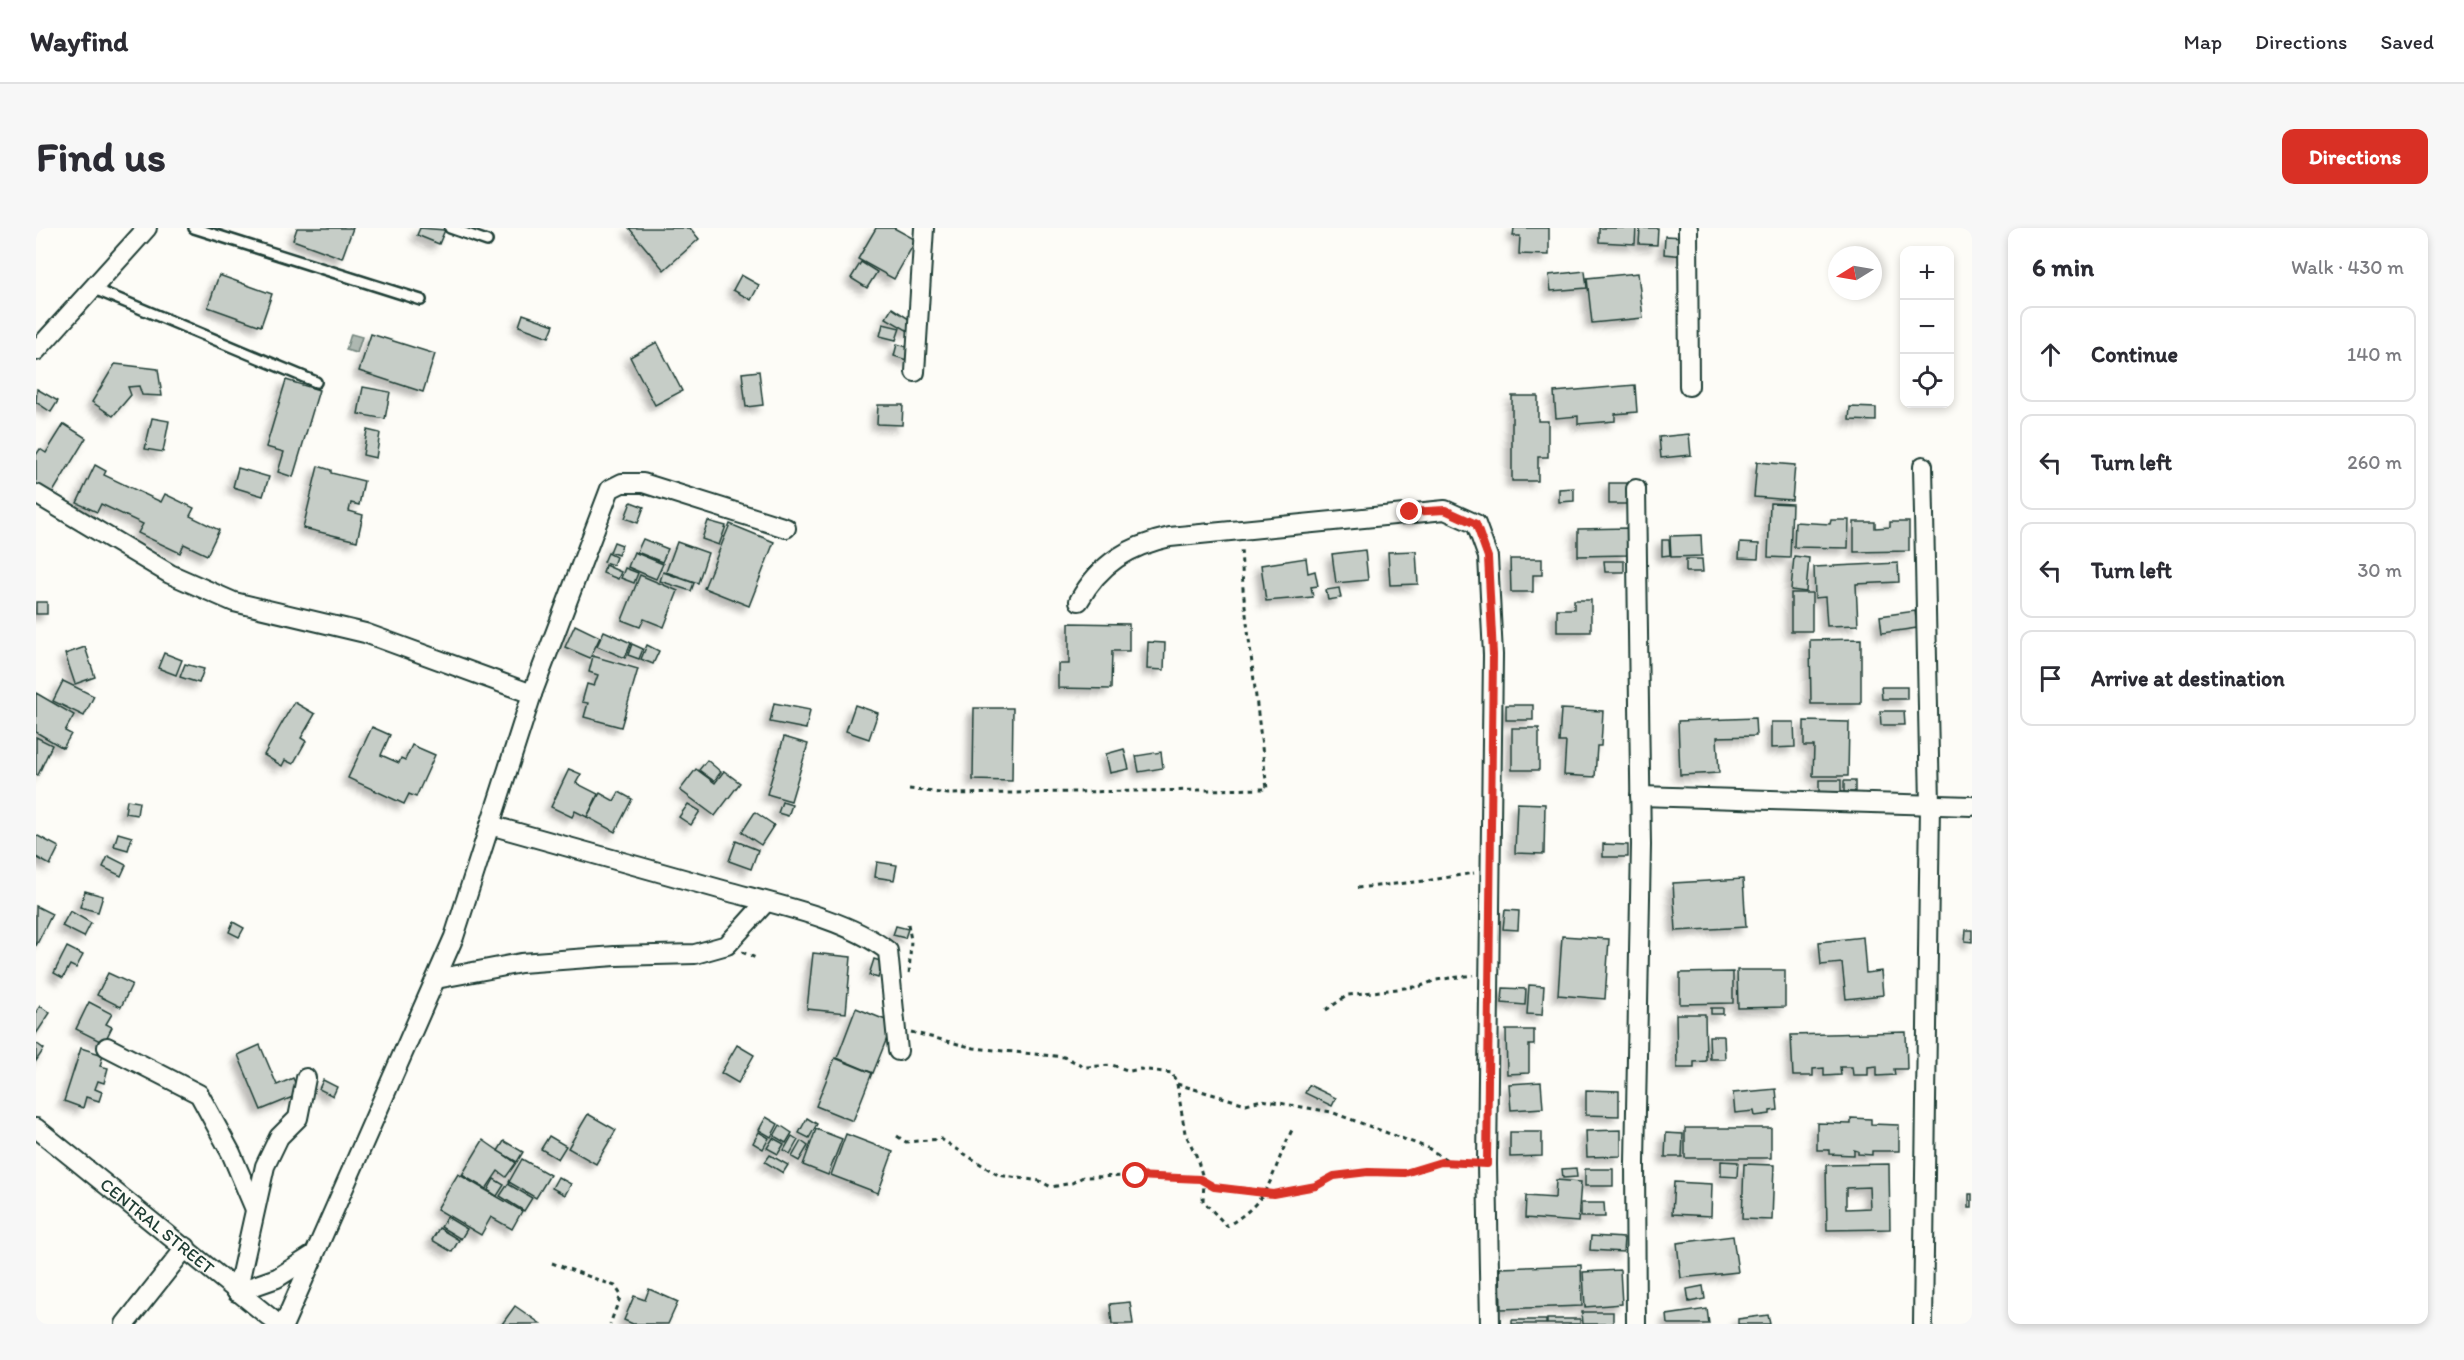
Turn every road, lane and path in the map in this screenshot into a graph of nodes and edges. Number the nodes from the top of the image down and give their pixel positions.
1 (147, 228) edge
2 (194, 228) edge
3 (450, 228) edge
4 (924, 228) edge
5 (1688, 228) edge
6 (487, 242) dead end
7 (92, 288) junction
8 (421, 300) dead end
9 (36, 351) edge
10 (915, 372) dead end
11 (316, 382) dead end
12 (1689, 386) dead end
13 (1923, 466) dead end
14 (1636, 489) dead end
15 (36, 494) edge
16 (786, 528) dead end
17 (1241, 532) junction
18 (1080, 601) dead end
19 (532, 694) junction
20 (909, 789) dead end
21 (1640, 796) junction
22 (1930, 804) junction
23 (1972, 806) edge
24 (490, 825) junction
25 (1491, 871) junction
26 (1358, 888) dead end
27 (766, 902) junction
28 (908, 924) dead end
29 (1489, 973) junction
30 (436, 978) junction
31 (907, 982) dead end
32 (1326, 1010) dead end
33 (904, 1031) dead end
34 (108, 1047) dead end
35 (898, 1052) dead end
36 (306, 1078) dead end
37 (1177, 1084) junction
38 (36, 1128) edge
39 (1292, 1130) dead end
40 (897, 1136) dead end
41 (1450, 1162) junction
42 (1487, 1164) junction
43 (1204, 1181) junction
44 (1266, 1193) junction
45 (254, 1207) junction
46 (186, 1247) junction
47 (313, 1255) junction
48 (552, 1263) dead end
49 (237, 1292) junction
50 (125, 1324) edge
51 (278, 1324) edge
52 (284, 1324) edge
53 (610, 1324) edge
54 (1490, 1324) edge
55 (1636, 1324) edge
56 (1923, 1324) edge

1 - 7 street
2 - 8 lane
3 - 6 lane
4 - 10 street
5 - 12 street
7 - 9 street
7 - 11 lane
13 - 22 street
14 - 21 street
15 - 19 street
16 - 19 street
17 - 18 street
17 - 20 path
17 - 25 street
19 - 24 street
21 - 22 street
21 - 55 street
22 - 23 street
22 - 56 street
24 - 27 street
24 - 30 street
25 - 26 path
25 - 29 street
27 - 30 street
27 - 35 street
28 - 31 path
29 - 32 path
29 - 42 street
30 - 47 street
33 - 37 path
34 - 45 street
36 - 45 street
37 - 41 path
37 - 43 path
38 - 46 street, CENTRAL STREET
39 - 44 path
40 - 43 path
41 - 42 path
41 - 44 path
42 - 54 street
43 - 44 path
43 - 44 path
45 - 49 street
46 - 49 street, CENTRAL STREET
46 - 50 street
47 - 49 street
47 - 52 street
48 - 53 path
49 - 51 street, CENTRAL STREET

